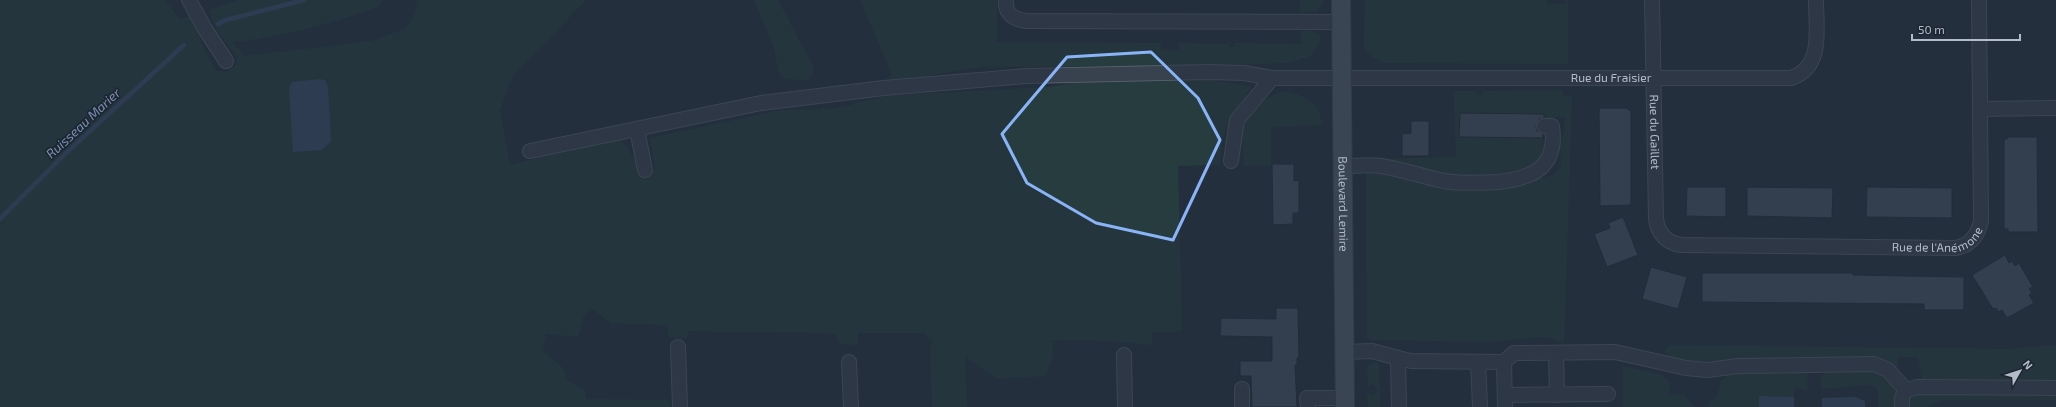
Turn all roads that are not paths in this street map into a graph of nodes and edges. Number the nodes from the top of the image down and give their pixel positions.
1 (189, 0) edge
2 (1006, 0) edge
3 (1341, 0) edge
4 (1652, 0) edge
5 (1816, 0) edge
6 (1979, 0) edge
7 (1341, 22) junction
8 (226, 61) dead end
9 (1652, 77) junction
10 (1272, 78) junction
11 (1341, 78) junction
12 (2056, 108) edge
13 (1980, 109) junction
14 (1552, 126) dead end
15 (637, 129) junction
16 (530, 151) dead end
17 (1231, 161) dead end
18 (1342, 167) junction
19 (645, 170) dead end
20 (1664, 238) joint
21 (678, 347) dead end
22 (1344, 352) junction
23 (1556, 353) junction
24 (1124, 355) dead end
25 (1398, 358) junction
26 (849, 362) dead end
27 (1478, 362) junction
28 (1504, 362) junction
29 (2056, 388) edge
30 (1242, 389) dead end
31 (1906, 390) junction
32 (1608, 394) dead end
33 (1551, 399) edge
34 (1304, 401) edge
35 (1511, 401) edge
36 (1345, 403) edge
37 (680, 407) edge
38 (851, 407) edge
39 (1125, 407) edge
40 (1242, 407) edge
41 (1399, 407) edge
42 (1480, 407) edge
43 (1902, 407) edge

1 - 8 street
2 - 7 street
3 - 7 main road, Boulevard Lemire
4 - 9 street, Rue du Gaillet
5 - 9 street, Rue du Fraisier
6 - 13 street, Rue de l'Anémone
7 - 11 main road, Boulevard Lemire
9 - 11 street, Rue du Fraisier
9 - 20 street, Rue du Gaillet
10 - 11 street, Rue du Fraisier
10 - 15 street, Rue du Fraisier
10 - 17 street
11 - 18 main road, Boulevard Lemire
12 - 13 street
13 - 20 street, Rue de l'Anémone
14 - 18 street
15 - 16 street, Rue du Fraisier
15 - 19 street
18 - 22 main road, Boulevard Lemire
21 - 37 street
22 - 25 street
22 - 36 main road, Boulevard Lemire
23 - 28 street
23 - 31 street
23 - 33 street
24 - 39 street
25 - 27 street
25 - 41 street
26 - 38 street
27 - 28 street
27 - 42 street
28 - 35 street
29 - 31 street
30 - 40 street
31 - 43 street
32 - 33 street
33 - 35 street
34 - 36 street

